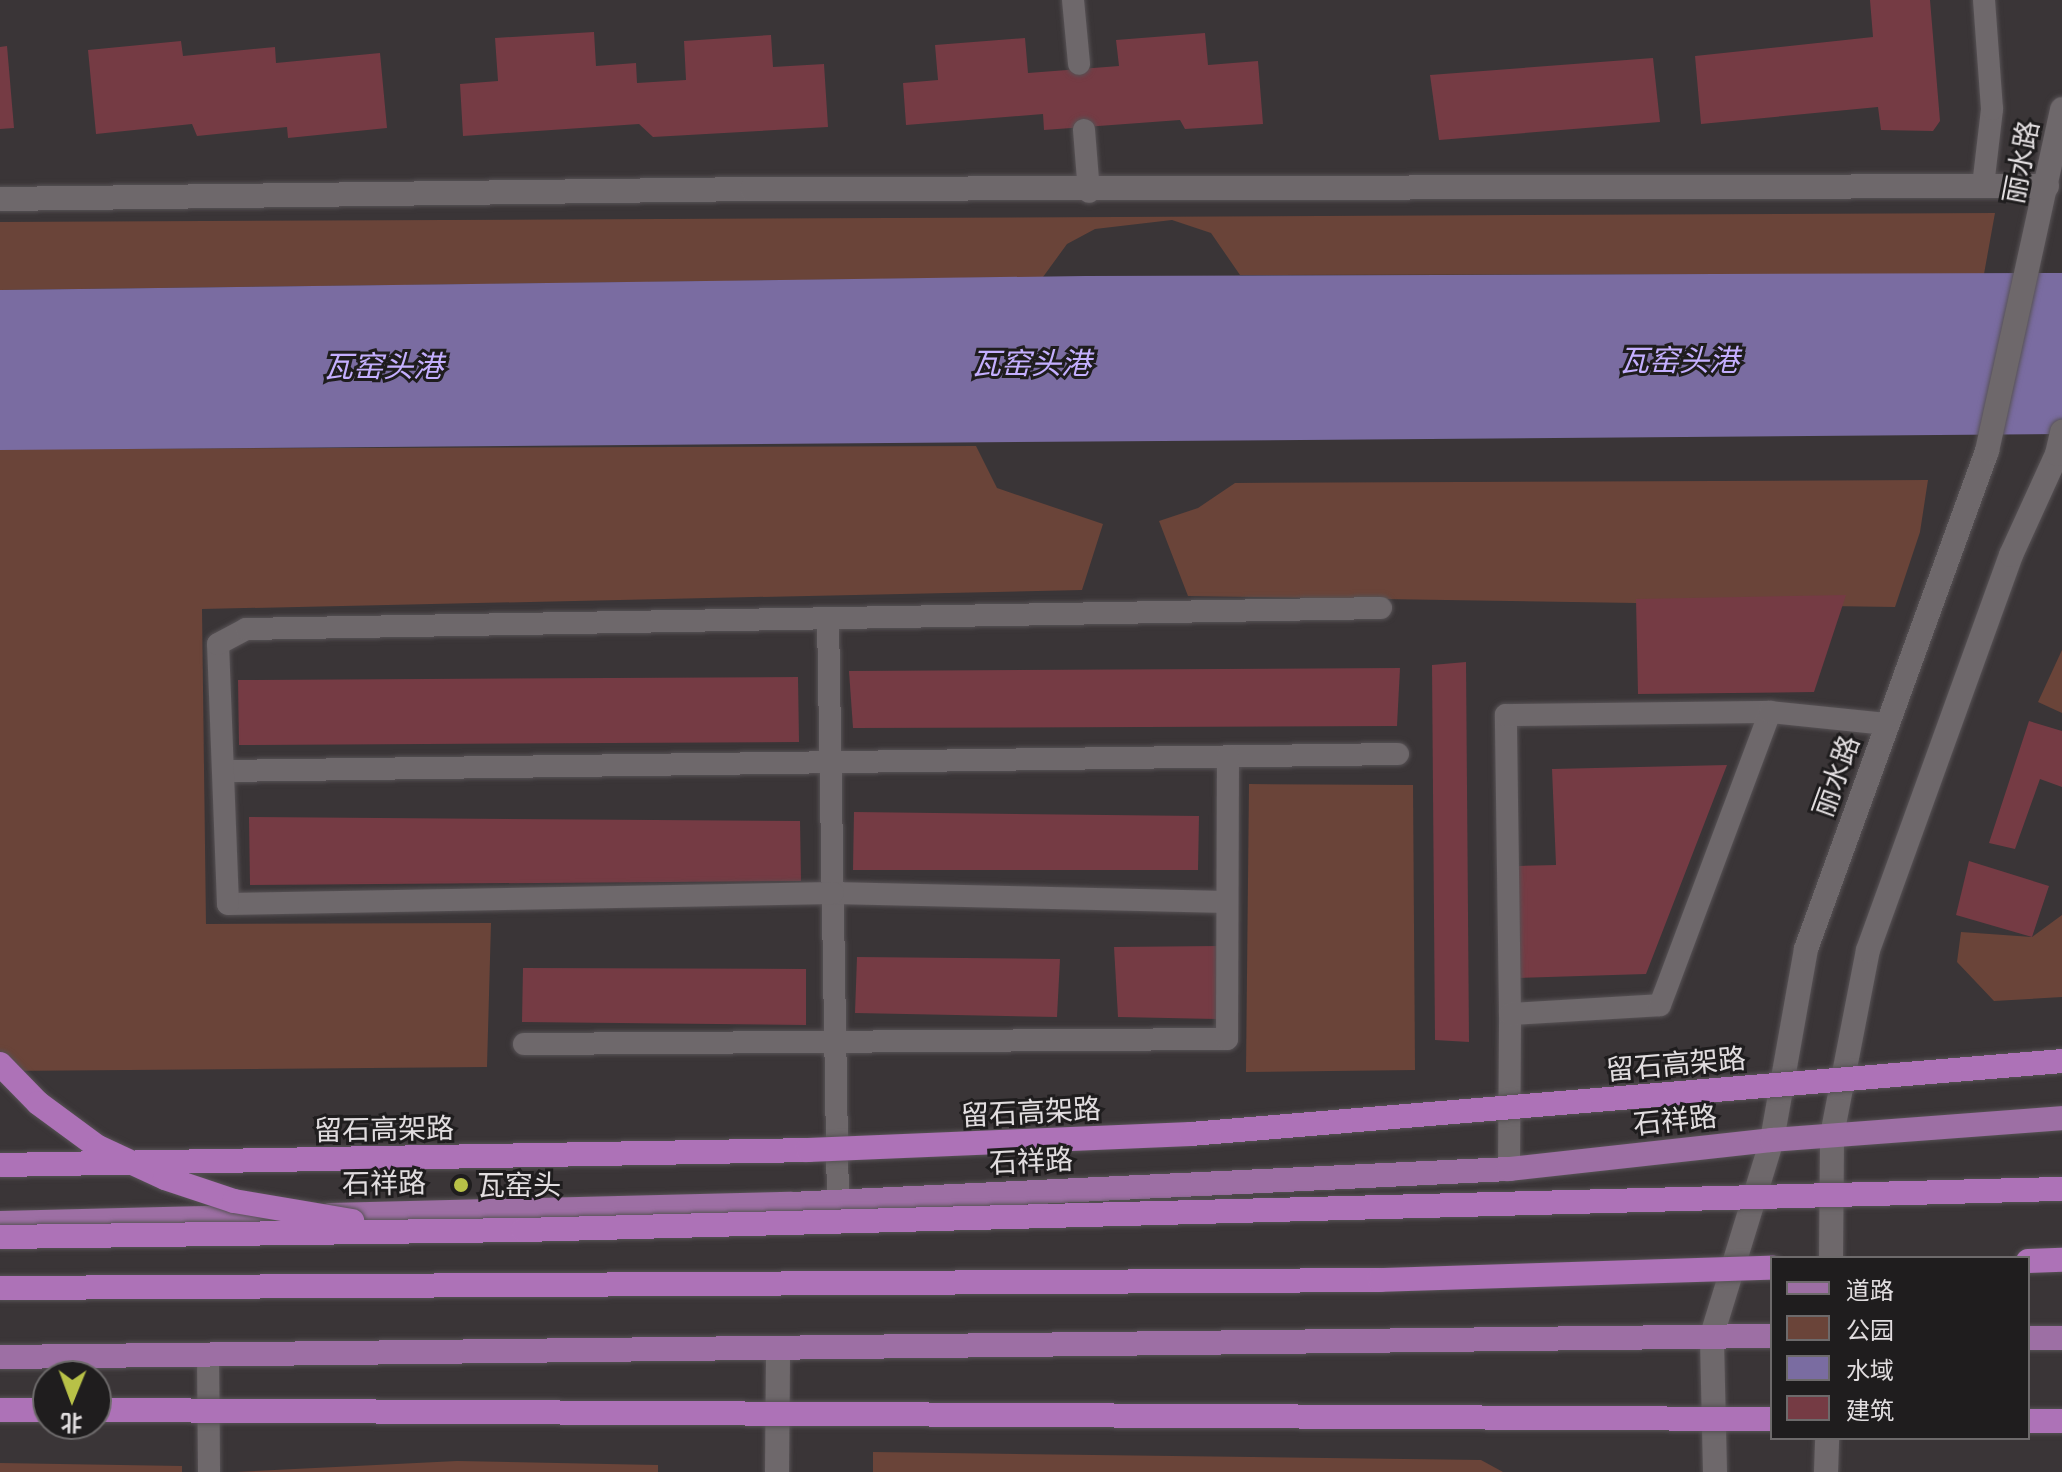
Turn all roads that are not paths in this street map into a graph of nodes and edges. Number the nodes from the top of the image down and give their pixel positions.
1 (1073, 0) edge
2 (1984, 0) edge
3 (1079, 64) dead end
4 (2062, 109) edge
5 (1084, 130) dead end
6 (1983, 186) junction
7 (2047, 186) junction
8 (1089, 192) junction
9 (0, 199) edge
10 (2060, 443) edge
11 (1381, 608) dead end
12 (828, 618) junction
13 (1770, 712) junction
14 (1887, 724) junction
15 (1398, 754) dead end
16 (1228, 756) junction
17 (831, 759) junction
18 (223, 771) junction
19 (833, 893) junction
20 (1227, 902) junction
21 (1510, 1014) junction
22 (836, 1039) junction
23 (524, 1044) dead end
24 (2062, 1061) edge
25 (0, 1064) edge
26 (2062, 1118) edge
27 (1832, 1135) junction
28 (1772, 1140) junction
29 (0, 1165) edge
30 (1509, 1169) junction
31 (2062, 1189) edge
32 (838, 1201) junction
33 (0, 1223) edge
34 (523, 1230) junction
35 (0, 1237) edge
36 (1831, 1256) edge
37 (2062, 1260) edge
38 (2030, 1261) edge
39 (1770, 1268) edge
40 (0, 1288) edge
41 (1712, 1335) junction
42 (1770, 1336) edge
43 (2030, 1338) edge
44 (2062, 1338) edge
45 (778, 1348) junction
46 (208, 1354) junction
47 (0, 1357) edge
48 (0, 1410) edge
49 (32, 1410) edge
50 (112, 1410) edge
51 (1770, 1419) edge
52 (2030, 1421) edge
53 (2062, 1421) edge
54 (1827, 1440) edge
55 (209, 1472) edge
56 (777, 1472) edge
57 (1715, 1472) edge
58 (1826, 1472) edge

1 - 3 lane
2 - 6 lane
4 - 7 main road, 丽水路
5 - 8 lane
6 - 7 main road
6 - 8 main road
7 - 14 main road, 丽水路
8 - 9 main road
10 - 27 main road
11 - 12 lane
12 - 17 lane
12 - 18 lane
13 - 14 lane
13 - 21 lane
13 - 21 lane
14 - 28 main road, 丽水路
15 - 16 lane
16 - 17 lane
16 - 20 lane
17 - 18 lane
17 - 19 lane
18 - 19 lane
19 - 20 lane
19 - 22 lane
20 - 22 lane
21 - 30 lane
22 - 23 lane
22 - 32 lane
24 - 29 highway, 留石高架路, bridge
25 - 34 highway, bridge
26 - 27 main road, 石祥路
27 - 28 main road, 石祥路
27 - 36 main road
28 - 30 main road, 石祥路
28 - 41 main road, 丽水路
30 - 32 main road, 石祥路
31 - 34 highway, bridge
32 - 33 main road, 石祥路
34 - 35 highway, bridge
37 - 38 highway
39 - 40 highway, bridge
41 - 42 main road
41 - 45 main road
41 - 57 main road, 丽水路
43 - 44 main road
45 - 46 main road
45 - 56 main road
46 - 47 main road
46 - 55 lane
48 - 49 highway
50 - 51 highway, bridge
52 - 53 highway
54 - 58 main road

